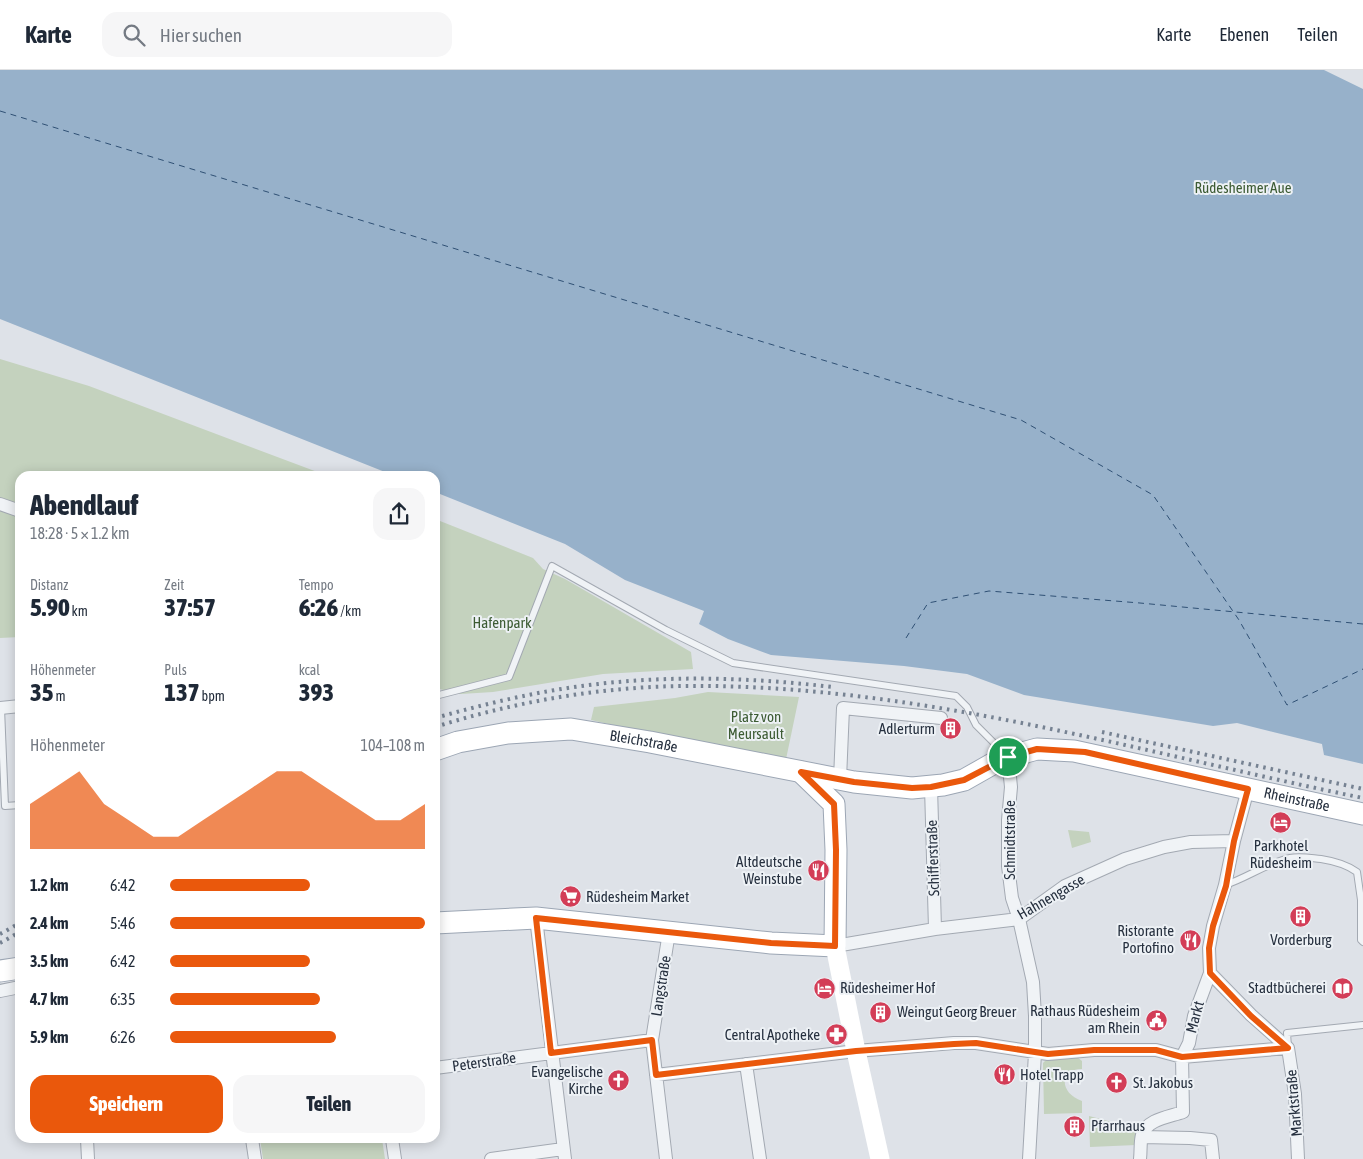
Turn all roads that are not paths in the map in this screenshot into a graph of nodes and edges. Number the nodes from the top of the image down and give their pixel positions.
1 (0, 504) edge
2 (15, 509) edge
3 (440, 695) edge
4 (15, 706) edge
5 (0, 708) edge
6 (941, 718) dead end
7 (440, 748) edge
8 (1008, 757) junction
9 (801, 772) junction
10 (847, 781) junction
11 (931, 787) junction
12 (1248, 789) junction
13 (834, 804) junction
14 (15, 805) edge
15 (1363, 814) edge
16 (1234, 841) junction
17 (1226, 886) junction
18 (536, 918) junction
19 (1019, 919) junction
20 (440, 923) edge
21 (935, 929) junction
22 (669, 932) junction
23 (1363, 942) edge
24 (835, 946) junction
25 (15, 969) edge
26 (0, 971) edge
27 (1210, 973) junction
28 (15, 988) edge
29 (0, 991) edge
30 (1363, 1025) edge
31 (652, 1040) junction
32 (1288, 1048) junction
33 (856, 1051) junction
34 (551, 1053) junction
35 (1035, 1053) junction
36 (1182, 1057) junction
37 (746, 1064) junction
38 (440, 1067) edge
39 (656, 1075) junction
40 (1142, 1136) junction
41 (87, 1143) edge
42 (253, 1143) edge
43 (393, 1143) edge
44 (564, 1154) edge
45 (88, 1159) edge
46 (255, 1159) edge
47 (395, 1159) edge
48 (491, 1159) edge
49 (666, 1159) edge
50 (760, 1159) edge
51 (880, 1159) edge
52 (1029, 1159) edge
53 (1140, 1159) edge
54 (1213, 1159) edge
55 (1298, 1159) edge

1 - 2 street
3 - 8 lane
4 - 5 street
5 - 14 lane
6 - 10 street
7 - 9 main road, Bleichstraße
8 - 11 main road, Rheinstraße
8 - 12 main road, Rheinstraße
8 - 19 street, Schmidtstraße
9 - 10 main road, Bleichstraße
9 - 13 main road
10 - 11 main road, Rheinstraße
10 - 13 main road
11 - 21 street, Schifferstraße
12 - 15 main road, Rheinstraße
12 - 16 street, Markt
13 - 24 main road
16 - 17 street, Markt
16 - 19 street, Hahnengasse
17 - 23 lane
17 - 27 street, Markt
18 - 20 main road
18 - 22 main road
18 - 34 street
19 - 21 street, Hahnengasse
19 - 35 street, Schmidtstraße
21 - 24 street, Hahnengasse
22 - 24 main road
22 - 31 street, Langstraße
24 - 33 main road
25 - 26 main road
27 - 32 street
27 - 36 street, Markt
28 - 29 street
30 - 32 lane
31 - 34 street, Peterstraße
31 - 39 street, Langstraße
32 - 36 street, Markt
32 - 55 street, Marktstraße
33 - 35 street
33 - 37 street
33 - 51 main road
34 - 38 street, Peterstraße
34 - 44 street
35 - 36 street
35 - 52 street, Schmidtstraße
36 - 40 street
37 - 39 street
37 - 50 street
39 - 49 street, Langstraße
40 - 53 street
40 - 54 street
41 - 45 street
42 - 46 street
43 - 47 street
44 - 48 street

